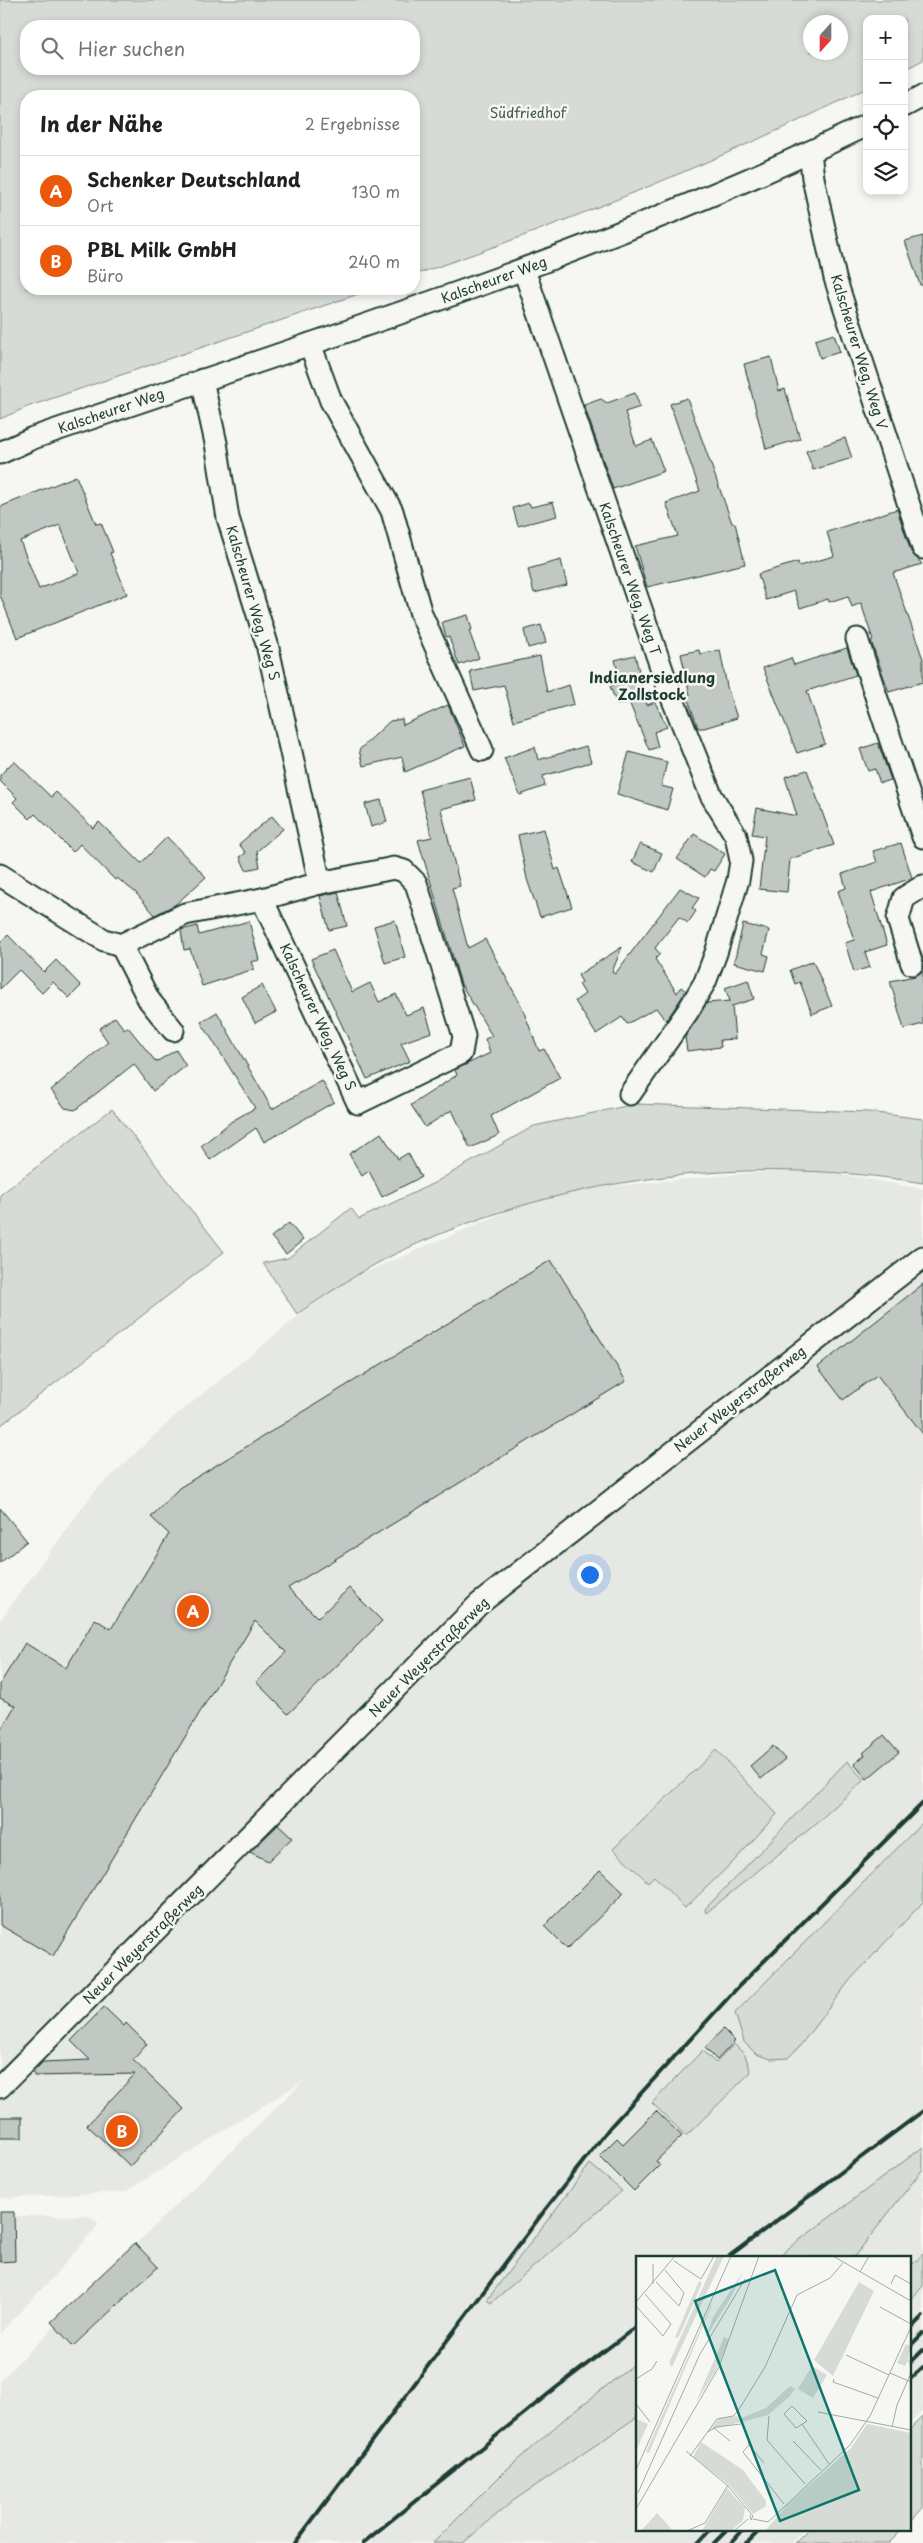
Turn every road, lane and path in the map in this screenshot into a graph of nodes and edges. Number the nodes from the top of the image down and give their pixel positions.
1 (923, 96) edge
2 (906, 105) edge
3 (863, 127) edge
4 (810, 152) junction
5 (524, 270) junction
6 (310, 344) junction
7 (202, 380) junction
8 (0, 453) edge
9 (923, 548) edge
10 (857, 639) dead end
11 (482, 750) dead end
12 (923, 837) edge
13 (0, 876) edge
14 (320, 883) junction
15 (923, 886) edge
16 (262, 899) junction
17 (121, 945) junction
18 (912, 964) dead end
19 (173, 1030) dead end
20 (630, 1094) dead end
21 (923, 1257) edge
22 (0, 2087) edge

1 - 2 street
3 - 4 street, Kalscheurer Weg
4 - 5 street, Kalscheurer Weg
4 - 9 street, Kalscheurer Weg, Weg V
5 - 6 street, Kalscheurer Weg
5 - 20 street, Kalscheurer Weg, Weg T
6 - 7 street, Kalscheurer Weg
6 - 11 street
7 - 8 street, Kalscheurer Weg
7 - 14 street, Kalscheurer Weg, Weg S
10 - 12 street
13 - 17 street
14 - 16 street, Kalscheurer Weg, Weg S
14 - 16 street, Kalscheurer Weg, Weg S
15 - 18 street
16 - 17 street, Kalscheurer Weg, Weg S
17 - 19 street
21 - 22 street, Neuer Weyerstraßerweg

